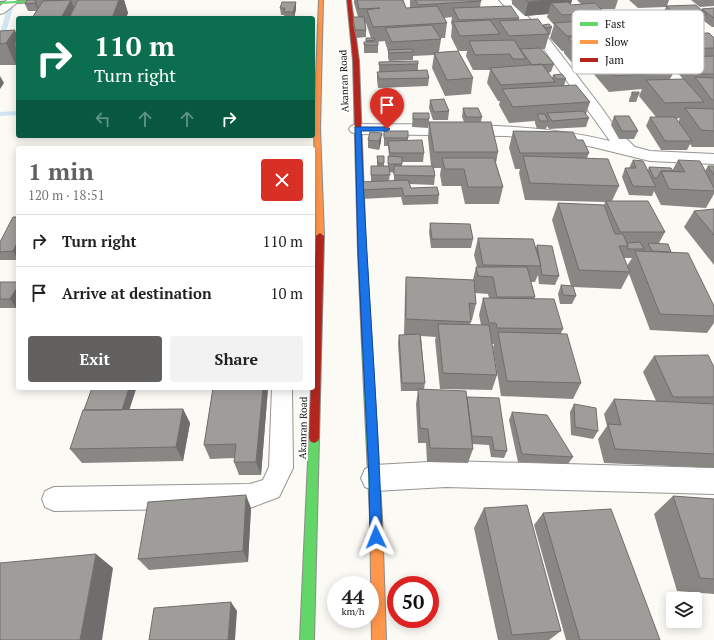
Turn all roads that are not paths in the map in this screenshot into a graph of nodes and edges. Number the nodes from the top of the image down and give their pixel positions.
1 (53, 0) edge
2 (505, 0) edge
3 (12, 2) junction
4 (0, 3) edge
5 (323, 4) edge
6 (347, 4) edge
7 (0, 11) edge
8 (357, 129) junction
9 (629, 152) junction
10 (714, 159) edge
11 (315, 318) edge
12 (282, 390) edge
13 (315, 390) edge
14 (375, 478) junction
15 (714, 481) edge
16 (54, 499) dead end
17 (307, 640) edge
18 (379, 640) edge

1 - 3 main road
2 - 9 street
3 - 4 main road
3 - 7 street
5 - 11 main road, Akanran Road
6 - 8 main road, Akanran Road
8 - 9 street
8 - 14 main road, Akanran Road
9 - 10 street
12 - 16 lane
13 - 17 main road, Akanran Road
14 - 15 street
14 - 18 main road, Akanran Road

